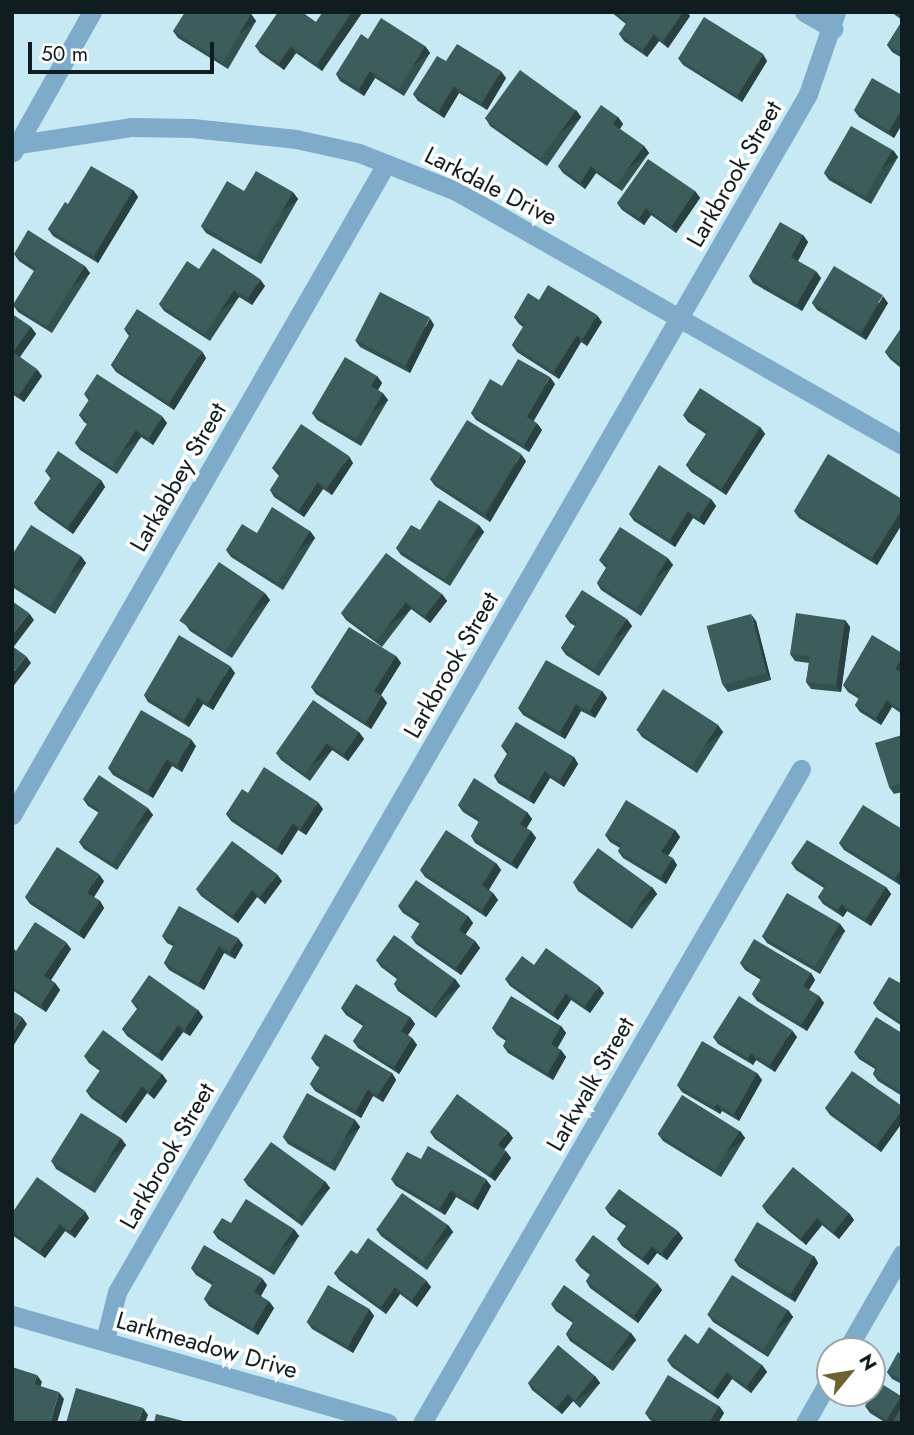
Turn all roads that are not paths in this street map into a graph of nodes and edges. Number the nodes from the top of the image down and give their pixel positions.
1 (92, 12) edge
2 (804, 12) edge
3 (834, 21) edge
4 (14, 147) edge
5 (386, 163) junction
6 (681, 317) junction
7 (902, 445) edge
8 (801, 769) dead end
9 (12, 815) edge
10 (902, 1254) edge
11 (12, 1315) edge
12 (854, 1337) edge
13 (105, 1340) junction
14 (816, 1404) edge
15 (388, 1423) edge
16 (422, 1423) edge
17 (805, 1423) edge

1 - 4 street
2 - 3 street
3 - 6 street, Larkbrook Street
4 - 5 street, Larkdale Drive
5 - 6 street, Larkdale Drive
5 - 9 street, Larkabbey Street
6 - 7 street, Larkdale Drive
6 - 13 street, Larkbrook Street
8 - 16 street, Larkwalk Street
10 - 12 street
11 - 13 street, Larkmeadow Drive
13 - 15 street, Larkmeadow Drive
14 - 17 street

